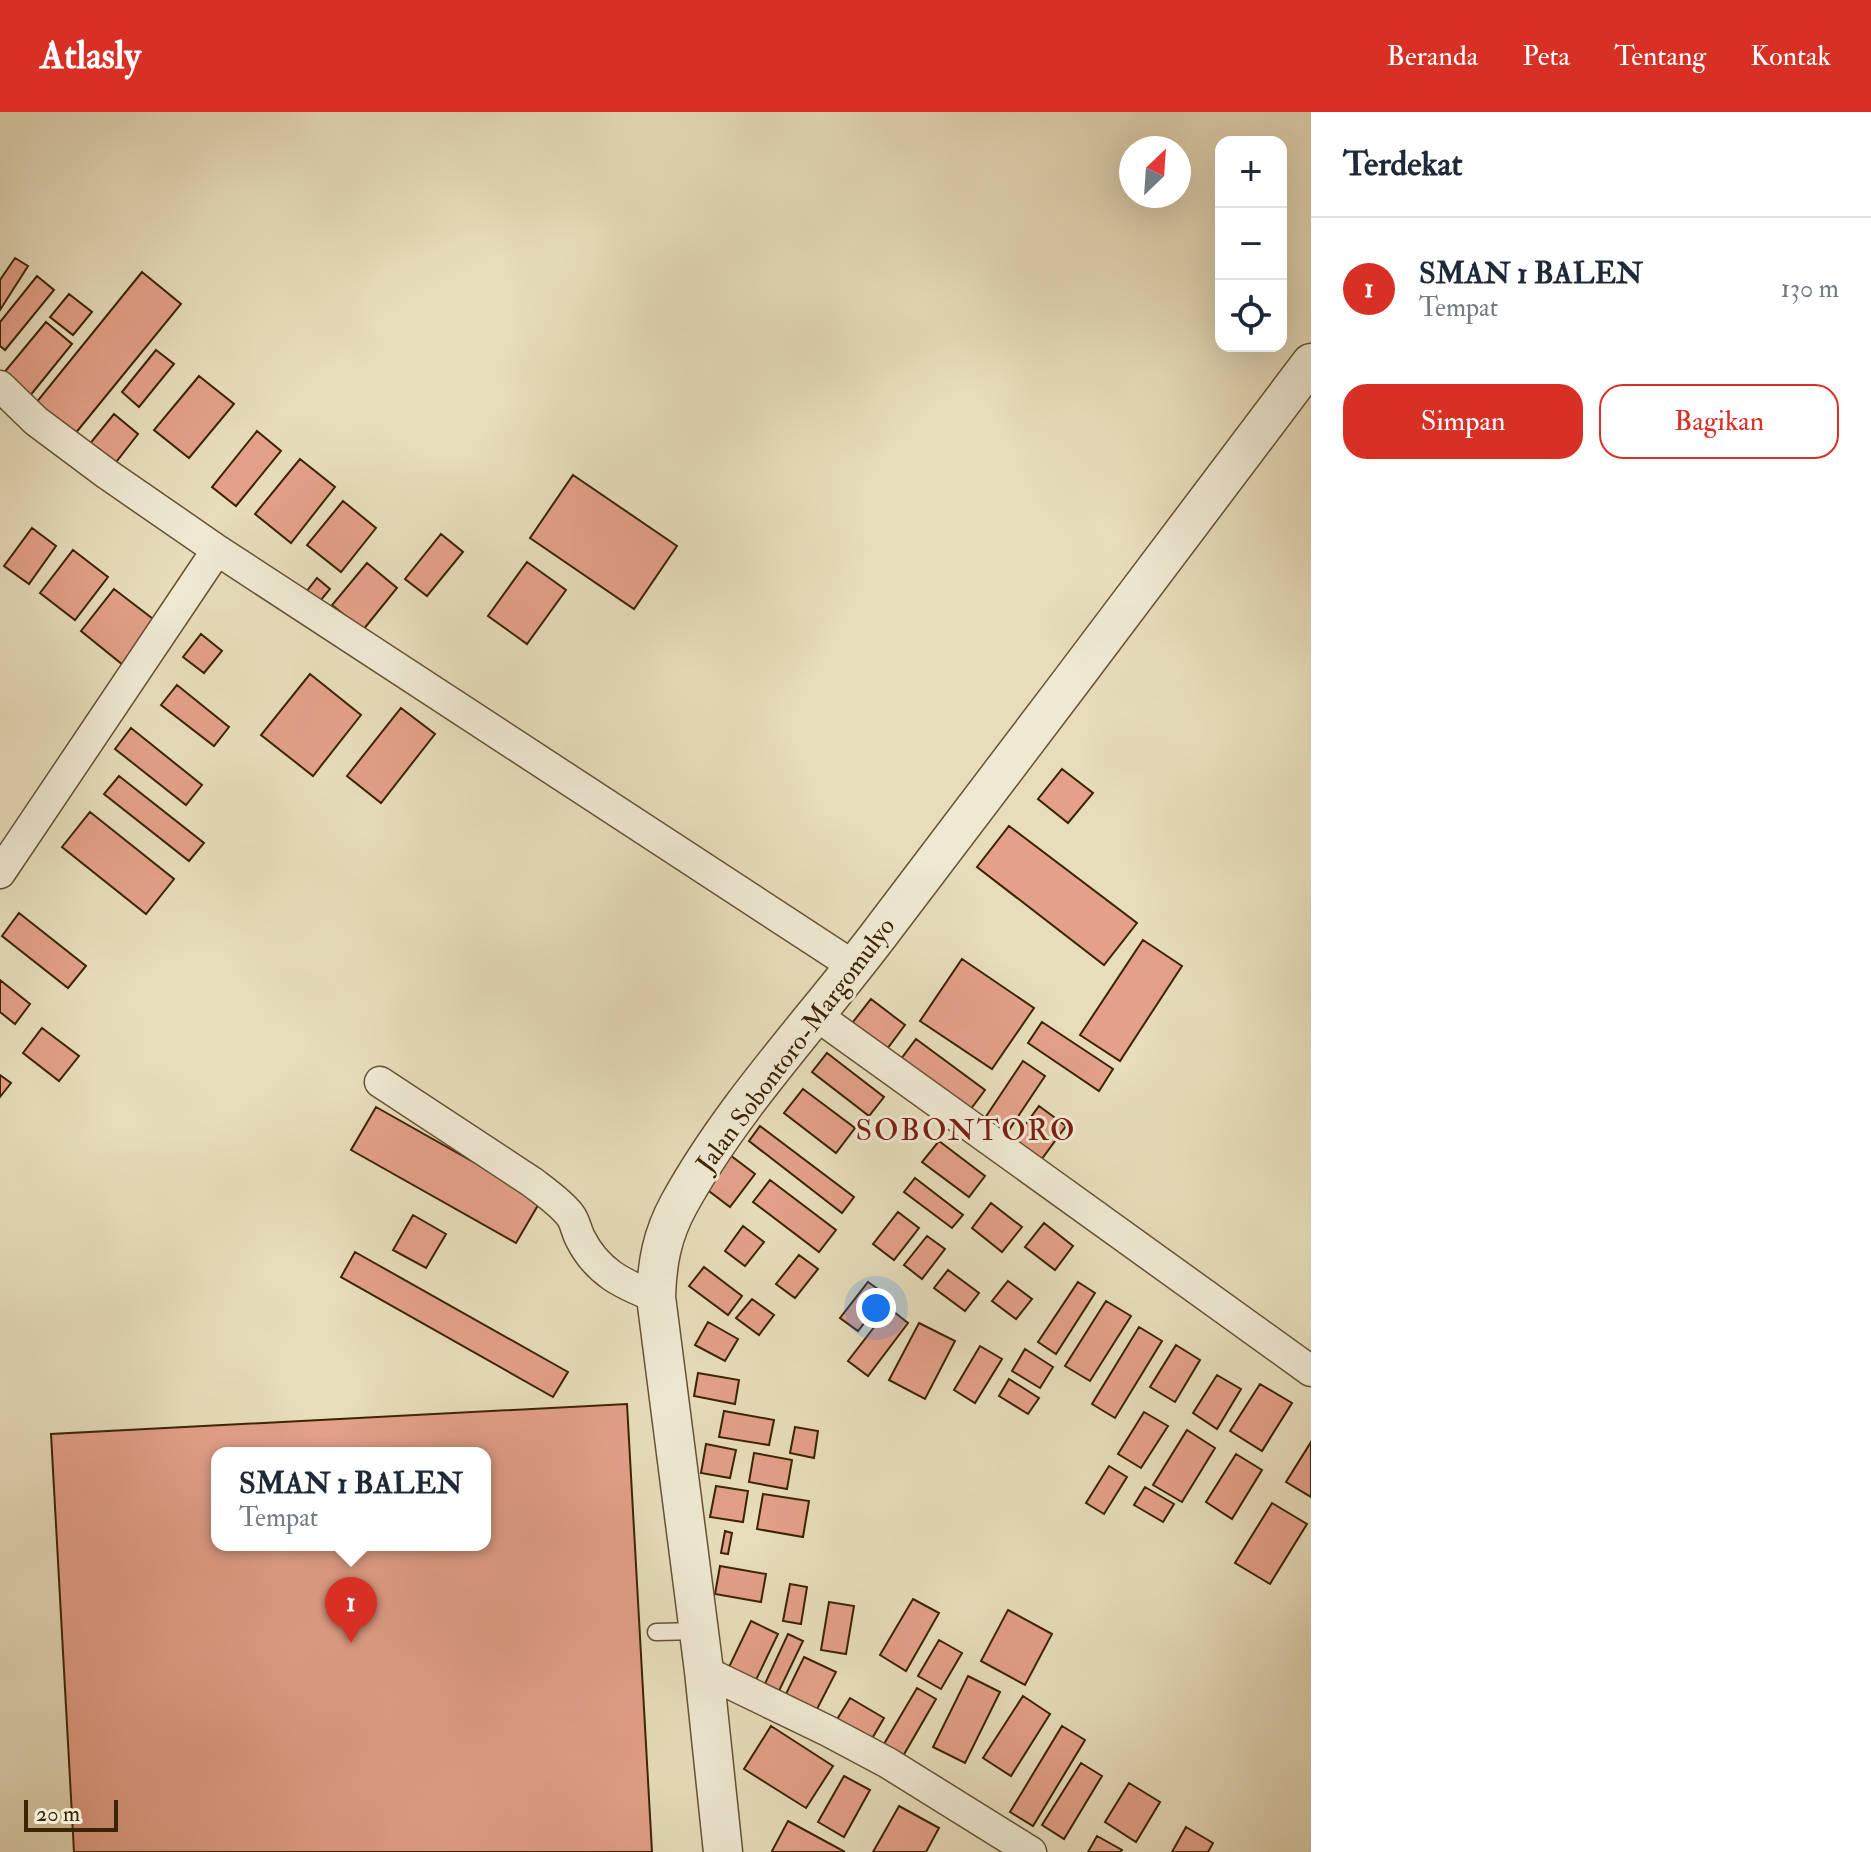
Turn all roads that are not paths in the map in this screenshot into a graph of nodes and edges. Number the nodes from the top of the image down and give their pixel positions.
1 (1311, 363) edge
2 (0, 386) edge
3 (217, 550) junction
4 (0, 873) edge
5 (855, 967) junction
6 (816, 1015) junction
7 (380, 1082) dead end
8 (656, 1297) junction
9 (1311, 1371) edge
10 (698, 1631) junction
11 (656, 1632) dead end
12 (704, 1671) junction
13 (723, 1852) edge
14 (1031, 1852) edge

1 - 5 street, Jalan Sobontoro-Margomulyo
2 - 3 street
3 - 4 street
3 - 5 street
5 - 6 street, Jalan Sobontoro-Margomulyo
6 - 8 street, Jalan Sobontoro-Margomulyo
6 - 9 street
7 - 8 street
8 - 10 street, Jalan Sobontoro-Margomulyo
10 - 11 lane
10 - 12 street, Jalan Sobontoro-Margomulyo
12 - 13 street, Jalan Sobontoro-Margomulyo
12 - 14 street

